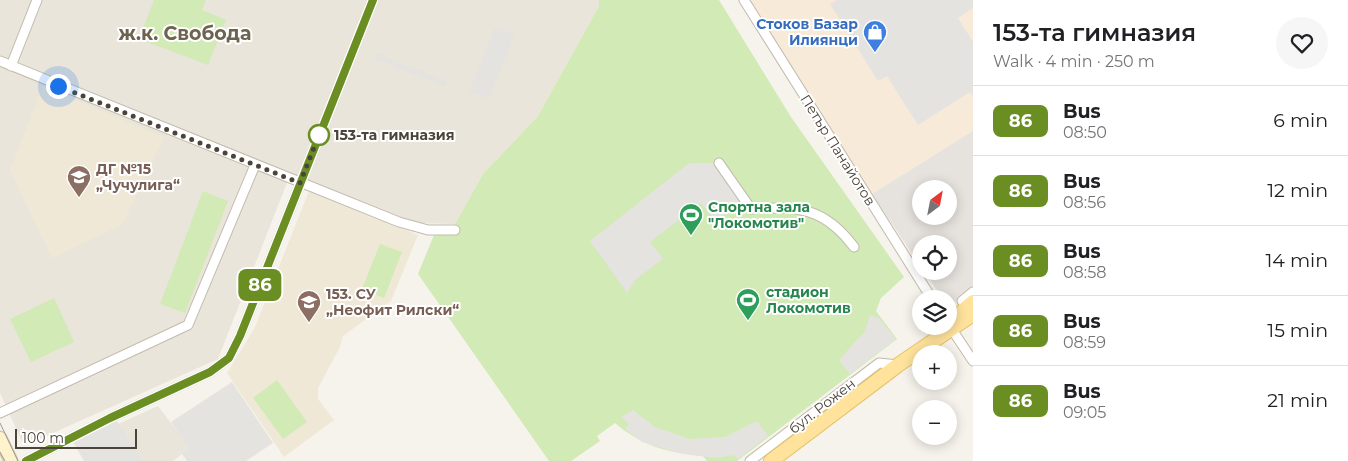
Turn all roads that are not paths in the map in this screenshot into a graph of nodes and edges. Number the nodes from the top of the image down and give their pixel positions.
1 (37, 0) edge
2 (373, 0) edge
3 (744, 0) edge
4 (0, 61) edge
5 (11, 66) junction
6 (718, 163) dead end
7 (255, 165) junction
8 (300, 183) junction
9 (455, 230) dead end
10 (854, 247) dead end
11 (926, 290) edge
12 (973, 292) edge
13 (968, 301) edge
14 (973, 314) edge
15 (957, 317) edge
16 (957, 322) edge
17 (938, 335) edge
18 (956, 335) edge
19 (973, 361) edge
20 (898, 365) junction
21 (0, 413) edge
22 (0, 438) edge
23 (11, 461) edge
24 (26, 461) edge
25 (750, 461) edge
26 (771, 461) edge

1 - 5 street
2 - 8 street
3 - 11 street, Петър Панайотов
4 - 5 street
5 - 7 street
6 - 10 street
7 - 8 street
7 - 21 street
8 - 9 street
8 - 24 street
12 - 13 street, бул. Рожен
13 - 15 main road, бул. Рожен
14 - 16 main road, бул. Рожен
17 - 20 main road, бул. Рожен
18 - 19 street
20 - 25 street, бул. Рожен
20 - 26 main road, бул. Рожен
22 - 23 street

